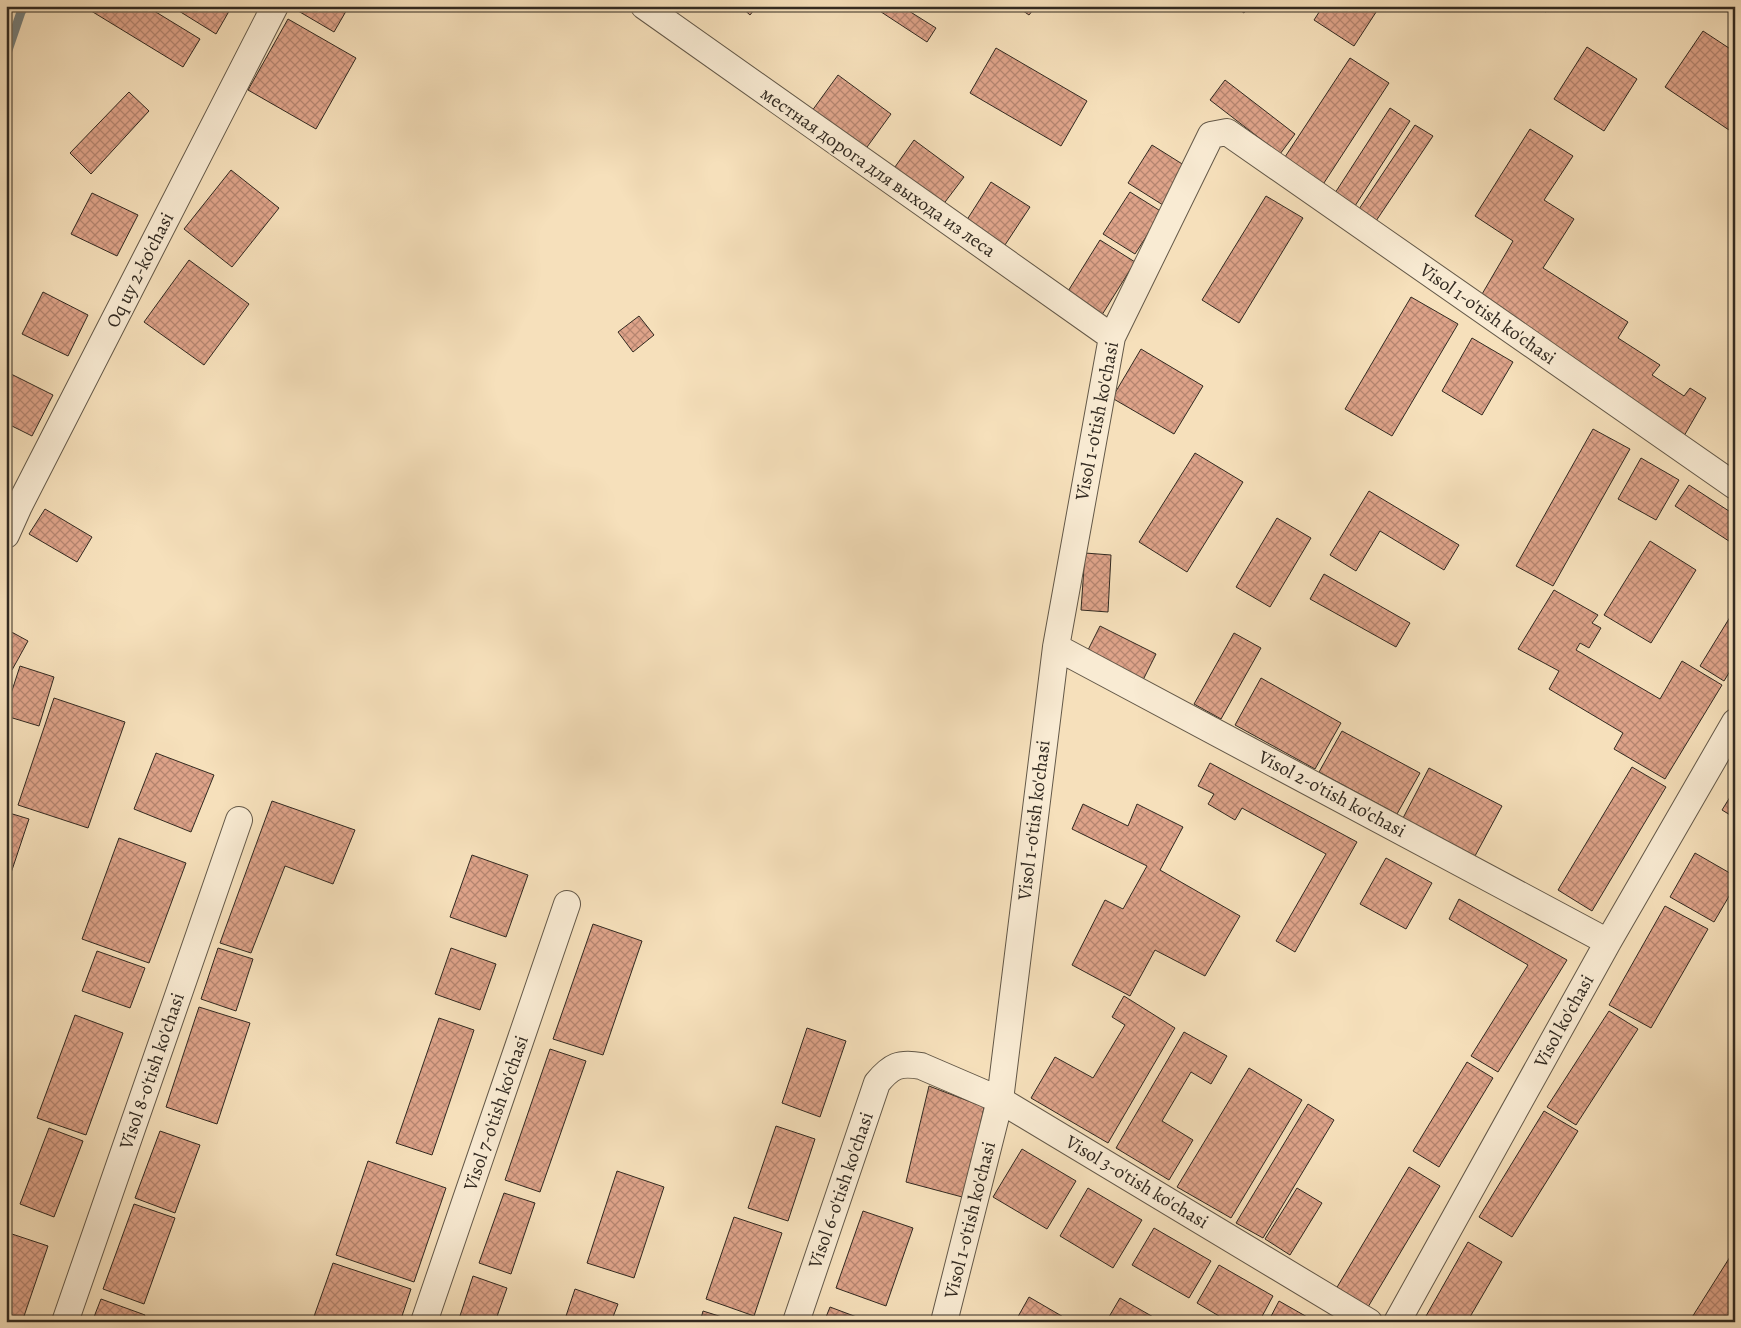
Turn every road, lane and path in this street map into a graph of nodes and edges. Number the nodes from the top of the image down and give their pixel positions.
1 (275, 6) edge
2 (644, 6) edge
3 (1112, 337) junction
4 (1735, 486) edge
5 (6, 535) edge
6 (1056, 647) junction
7 (1735, 722) edge
8 (239, 820) dead end
9 (567, 904) dead end
10 (1608, 942) junction
11 (896, 1066) joint
12 (1000, 1100) junction
13 (65, 1322) edge
14 (424, 1322) edge
15 (796, 1322) edge
16 (944, 1322) edge
17 (1370, 1322) edge
18 (1397, 1322) edge

1 - 5 street, Oq uy 2-ko'chasi
2 - 3 street, местная дорога для выхода из леса
3 - 4 street, Visol 1-o'tish ko'chasi
3 - 6 street, Visol 1-o'tish ko'chasi
6 - 10 street, Visol 2-o'tish ko'chasi
6 - 12 street, Visol 1-o'tish ko'chasi
7 - 10 street, Visol ko'chasi
8 - 13 street, Visol 8-o'tish ko'chasi
9 - 14 street, Visol 7-o'tish ko'chasi
10 - 18 street, Visol ko'chasi
11 - 12 street, Visol 3-o'tish ko'chasi
11 - 15 street, Visol 6-o'tish ko'chasi
12 - 16 street, Visol 1-o'tish ko'chasi
12 - 17 street, Visol 3-o'tish ko'chasi

